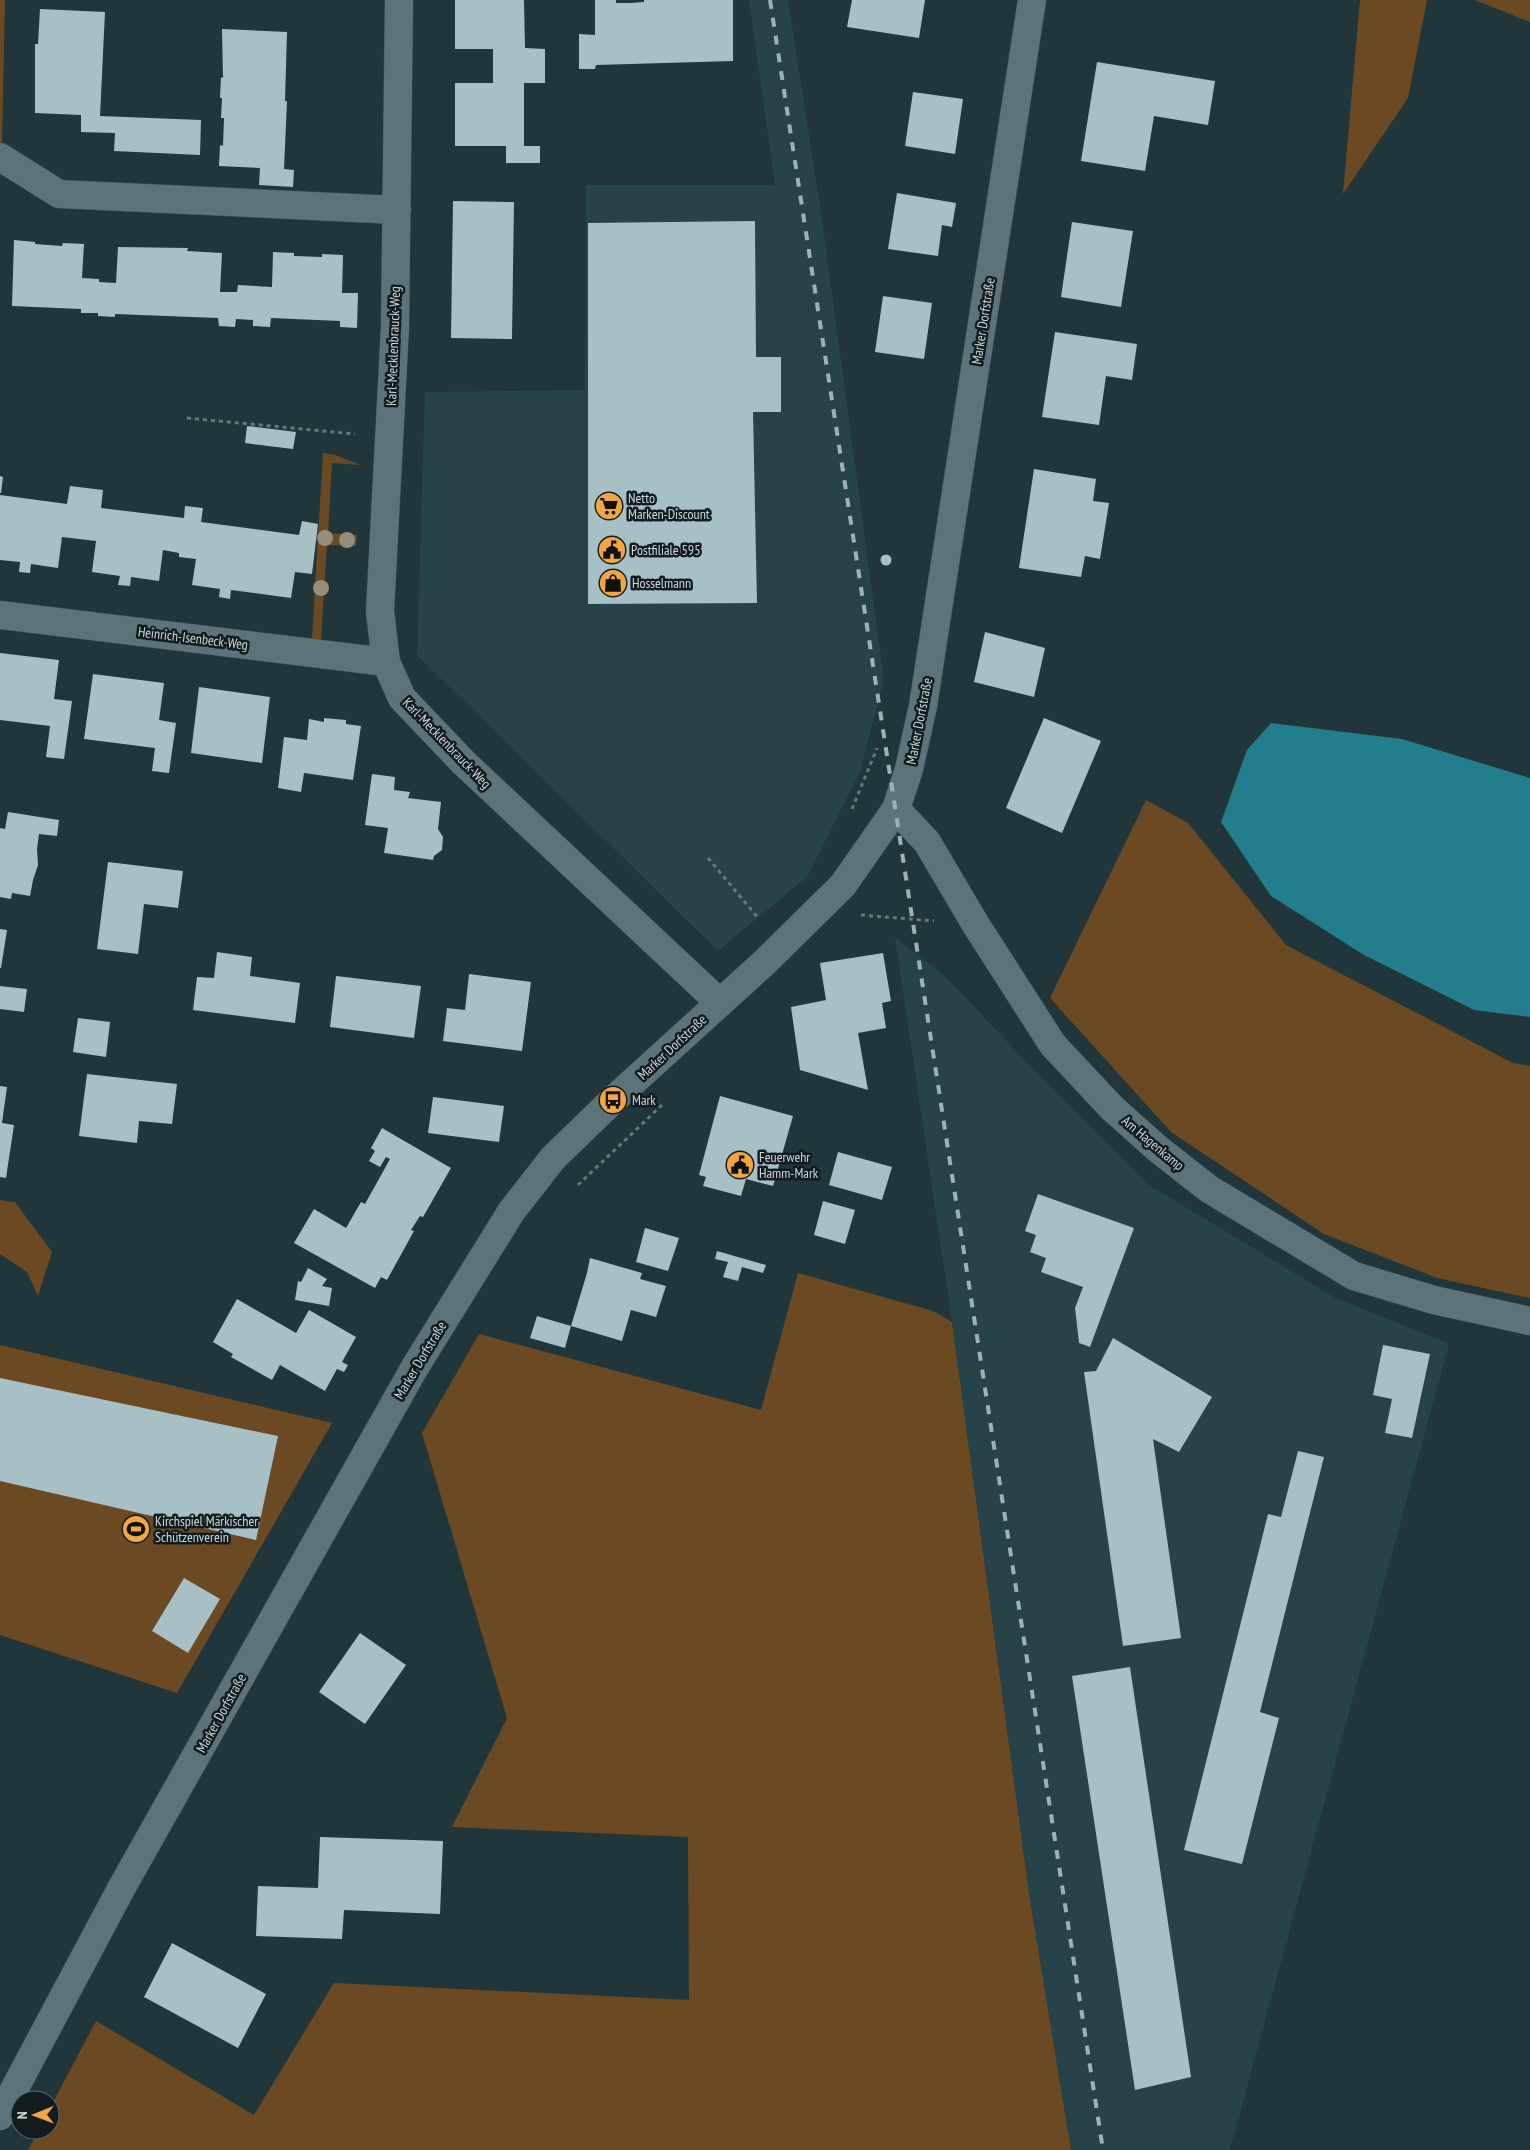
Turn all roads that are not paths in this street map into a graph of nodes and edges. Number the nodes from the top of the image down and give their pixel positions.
1 (399, 0) edge
2 (1032, 0) edge
3 (0, 158) edge
4 (397, 210) junction
5 (0, 615) edge
6 (386, 662) junction
7 (896, 810) junction
8 (720, 1003) junction
9 (1530, 1321) edge
10 (0, 2116) edge

1 - 4 street, Karl-Mecklenbrauck-Weg
2 - 7 street, Marker Dorfstraße
3 - 4 street
4 - 6 street, Karl-Mecklenbrauck-Weg
5 - 6 street, Heinrich-Isenbeck-Weg
6 - 8 street, Karl-Mecklenbrauck-Weg
7 - 8 street, Marker Dorfstraße
7 - 9 street, Am Hagenkamp
8 - 10 street, Marker Dorfstraße

